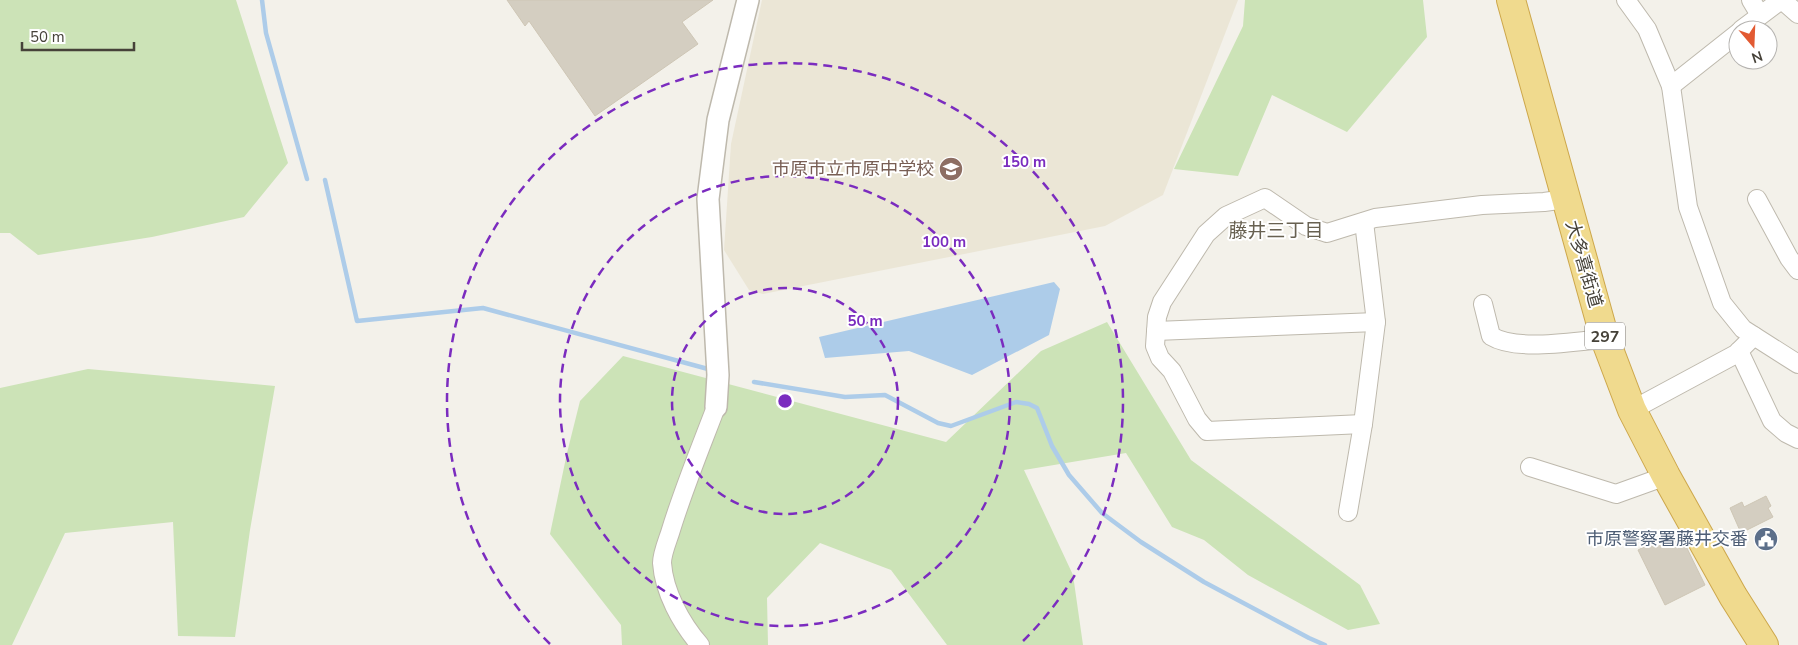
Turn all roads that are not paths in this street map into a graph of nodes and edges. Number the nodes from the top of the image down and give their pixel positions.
1 (748, 0) edge
2 (1511, 0) edge
3 (1626, 0) edge
4 (1782, 0) edge
5 (1756, 7) edge
6 (1798, 14) edge
7 (1748, 20) edge
8 (1728, 40) edge
9 (1671, 86) junction
10 (1757, 199) dead end
11 (1566, 200) junction
12 (1364, 222) junction
13 (1798, 270) edge
14 (1483, 304) dead end
15 (1376, 322) junction
16 (1156, 330) junction
17 (1754, 336) junction
18 (1606, 339) junction
19 (1739, 351) junction
20 (1798, 364) edge
21 (716, 407) joint
22 (1632, 410) junction
23 (1363, 424) junction
24 (1798, 439) edge
25 (1530, 467) dead end
26 (1666, 476) junction
27 (1348, 512) dead end
28 (700, 645) edge
29 (1764, 645) edge

1 - 21 street
2 - 11 highway, 大多喜街道 / 297
3 - 9 street
4 - 5 street
4 - 6 street
5 - 7 street
8 - 9 street
9 - 17 street
10 - 13 street
11 - 12 street
11 - 18 highway, 大多喜街道 / 297
12 - 15 street
12 - 16 street
14 - 18 street
15 - 16 street
15 - 23 street
16 - 23 street
17 - 19 street
17 - 20 street
18 - 22 highway, 大多喜街道 / 297
19 - 22 street
19 - 24 street
21 - 28 street
22 - 26 highway, 大多喜街道 / 297
23 - 27 street
25 - 26 street
26 - 29 highway, 大多喜街道 / 297

